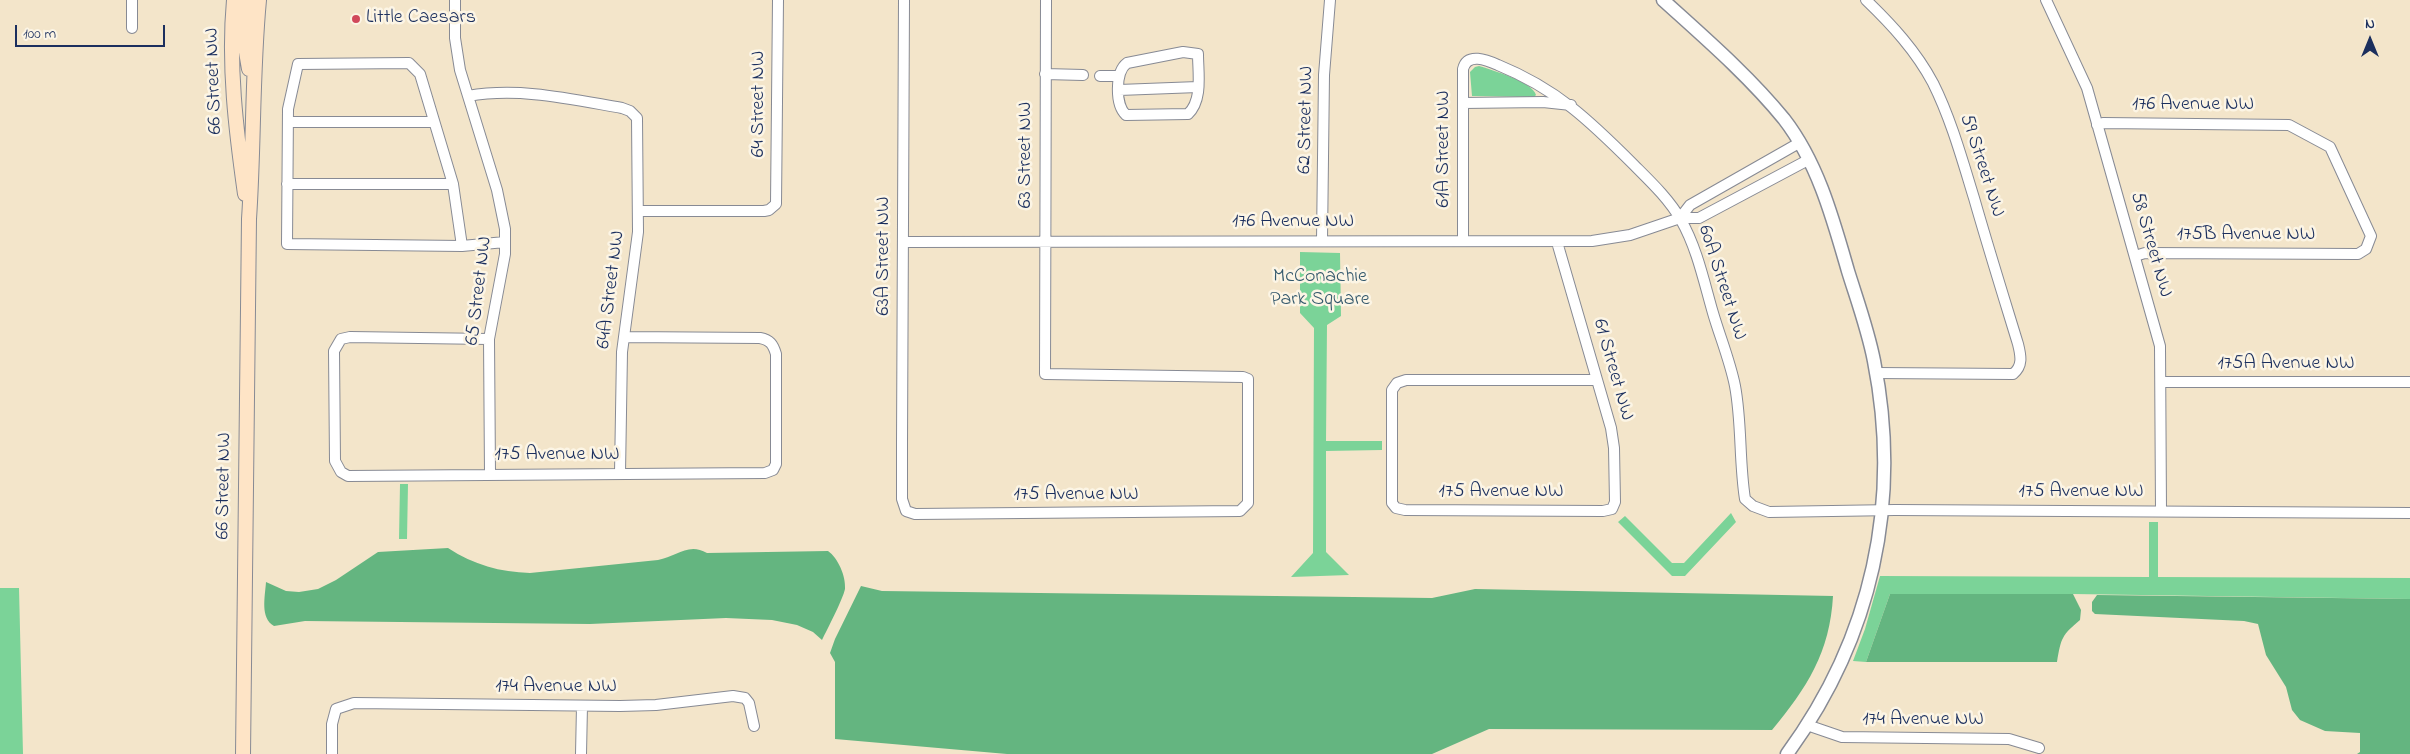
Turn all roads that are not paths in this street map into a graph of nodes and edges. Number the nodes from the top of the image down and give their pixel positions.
1 (132, 0) edge
2 (234, 0) edge
3 (245, 0) edge
4 (260, 0) edge
5 (455, 0) edge
6 (778, 0) edge
7 (904, 0) edge
8 (1046, 0) edge
9 (1330, 0) edge
10 (1664, 0) edge
11 (1866, 0) edge
12 (2046, 0) edge
13 (132, 28) dead end
14 (1469, 60) joint
15 (1045, 74) junction
16 (1083, 75) dead end
17 (1100, 76) dead end
18 (1119, 76) junction
19 (253, 87) junction
20 (1198, 87) junction
21 (1119, 90) junction
22 (468, 96) junction
23 (1463, 103) junction
24 (1572, 105) junction
25 (288, 122) junction
26 (434, 122) junction
27 (2097, 125) junction
28 (1799, 143) junction
29 (1808, 160) junction
30 (288, 184) junction
31 (453, 184) junction
32 (638, 211) junction
33 (1680, 218) junction
34 (249, 220) junction
35 (1044, 241) junction
36 (1322, 241) junction
37 (1463, 241) junction
38 (505, 242) junction
39 (903, 242) junction
40 (1557, 242) junction
41 (462, 246) junction
42 (2358, 254) joint
43 (2135, 256) junction
44 (624, 337) junction
45 (489, 339) junction
46 (1876, 374) junction
47 (1597, 380) junction
48 (2161, 382) junction
49 (2410, 382) edge
50 (620, 473) junction
51 (490, 474) junction
52 (1753, 506) joint
53 (1245, 507) joint
54 (1612, 509) joint
55 (906, 510) joint
56 (1883, 510) junction
57 (2161, 511) junction
58 (2410, 513) edge
59 (582, 706) junction
60 (1807, 725) junction
61 (754, 726) dead end
62 (2039, 748) dead end
63 (243, 754) edge
64 (332, 754) edge
65 (581, 754) edge
66 (1787, 754) edge

1 - 13 street
2 - 34 main road, 66 Street NW
3 - 19 main road
4 - 19 main road, 66 Street NW
5 - 22 street, 65 Street NW
6 - 32 street, 64 Street NW
7 - 39 street, 63A Street NW
8 - 15 street, 63 Street NW
9 - 36 street, 62 Street NW
10 - 28 street
11 - 46 street, 59 Street NW
12 - 27 street, 58 Street NW
14 - 23 street, 61A Street NW
14 - 24 street, 60A Street NW
15 - 16 street
15 - 35 street, 63 Street NW
17 - 18 street
18 - 20 street
18 - 21 street
19 - 34 main road, 66 Street NW
20 - 21 street
20 - 21 street
22 - 32 street, 64A Street NW
22 - 38 street, 65 Street NW
23 - 24 street
23 - 37 street, 61A Street NW
24 - 33 street, 60A Street NW
25 - 26 street
25 - 26 street
25 - 30 street
26 - 31 street
27 - 42 street, 176 Avenue NW
27 - 43 street, 58 Street NW
28 - 29 street
28 - 33 street, 176 Avenue NW
29 - 33 street, 176 Avenue NW
29 - 46 street
30 - 31 street
30 - 41 street
31 - 41 street
32 - 44 street, 64A Street NW
33 - 40 street, 176 Avenue NW
33 - 52 street, 60A Street NW
34 - 63 main road, 66 Street NW
35 - 36 street, 176 Avenue NW
35 - 39 street, 176 Avenue NW
35 - 53 street, 63 Street NW
36 - 37 street, 176 Avenue NW
37 - 40 street, 176 Avenue NW
38 - 41 street
38 - 45 street, 65 Street NW
39 - 55 street, 63A Street NW
40 - 47 street, 61 Street NW
42 - 43 street, 175B Avenue NW
43 - 48 street, 58 Street NW
44 - 50 street, 64A Street NW
44 - 50 street, 175 Avenue NW
45 - 51 street, 65 Street NW
45 - 51 street, 175 Avenue NW
46 - 56 street
47 - 54 street, 61 Street NW
47 - 54 street, 175 Avenue NW
48 - 49 street, 175A Avenue NW
48 - 57 street, 58 Street NW
50 - 51 street, 175 Avenue NW
52 - 56 street, 175 Avenue NW
53 - 55 street, 175 Avenue NW
56 - 57 street, 175 Avenue NW
56 - 60 street
57 - 58 street, 175 Avenue NW
59 - 61 street, 174 Avenue NW
59 - 64 street, 174 Avenue NW
59 - 65 street
60 - 62 street, 174 Avenue NW
60 - 66 street

